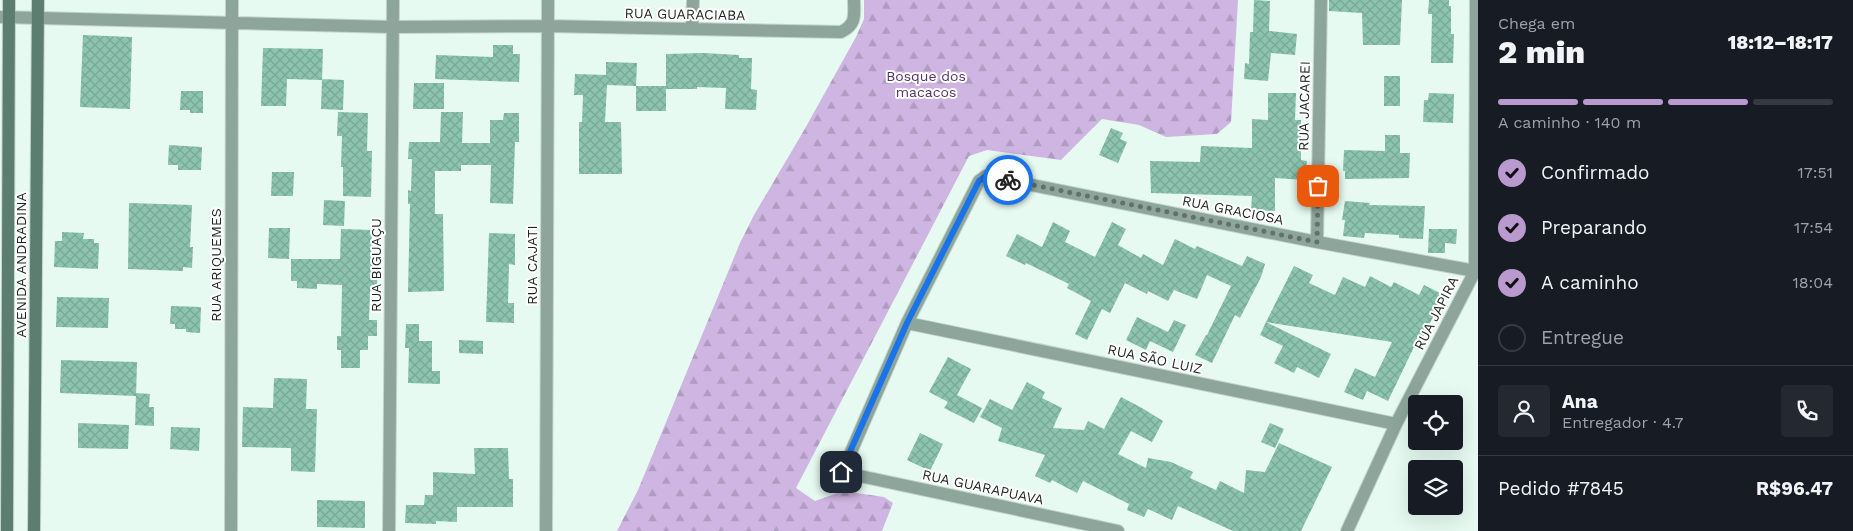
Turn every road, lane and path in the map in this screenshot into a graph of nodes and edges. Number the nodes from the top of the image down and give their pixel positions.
1 (10, 0) edge
2 (38, 0) edge
3 (232, 0) edge
4 (393, 0) edge
5 (548, 0) edge
6 (693, 0) edge
7 (854, 0) edge
8 (1321, 0) edge
9 (1476, 0) edge
10 (5, 17) edge
11 (38, 18) junction
12 (232, 23) junction
13 (393, 26) junction
14 (548, 26) junction
15 (692, 30) junction
16 (1317, 242) junction
17 (1474, 271) junction
18 (907, 323) junction
19 (1396, 424) junction
20 (7, 531) edge
21 (34, 531) edge
22 (230, 531) edge
23 (389, 531) edge
24 (546, 531) edge
25 (1118, 531) edge
26 (1347, 531) edge

1 - 10 main road, AVENIDA ANDRADINA
2 - 11 main road, AVENIDA ANDRADINA
3 - 12 street, RUA ARIQUEMES
4 - 13 street, RUA BIGUAÇU
5 - 14 street, RUA CAJATI
6 - 15 street
7 - 15 street, RUA GUARACIABA
8 - 16 street, RUA JACAREI
9 - 17 street, RUA JAPIRA
10 - 11 street, RUA GUARACIABA
10 - 20 main road, AVENIDA ANDRADINA
11 - 12 street, RUA GUARACIABA
11 - 21 main road, AVENIDA ANDRADINA
12 - 13 street, RUA GUARACIABA
12 - 22 street, RUA ARIQUEMES
13 - 14 street, RUA GUARACIABA
13 - 23 street, RUA BIGUAÇU
14 - 15 street, RUA GUARACIABA
14 - 24 street, RUA CAJATI
16 - 17 street, RUA GRACIOSA
16 - 18 street, RUA GRACIOSA
17 - 19 street, RUA JAPIRA
18 - 19 street, RUA SÃO LUIZ
18 - 25 street, RUA GUARAPUAVA
19 - 26 street, RUA JAPIRA

